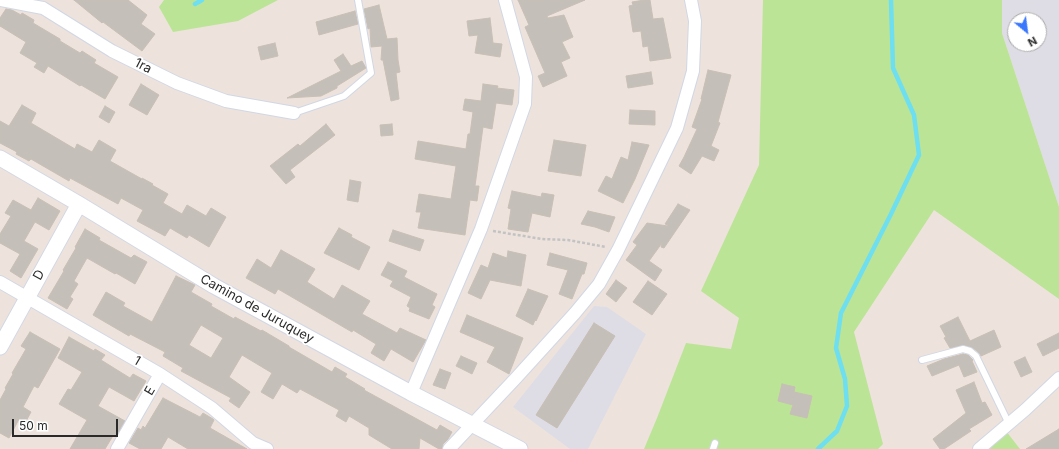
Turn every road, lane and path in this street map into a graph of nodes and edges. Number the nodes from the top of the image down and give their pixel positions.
1 (0, 0) edge
2 (358, 0) edge
3 (505, 0) edge
4 (691, 0) edge
5 (45, 4) edge
6 (294, 113) joint
7 (0, 158) edge
8 (79, 204) junction
9 (481, 229) junction
10 (618, 250) junction
11 (0, 282) edge
12 (27, 298) junction
13 (0, 347) edge
14 (922, 360) dead end
15 (160, 374) junction
16 (1059, 378) edge
17 (411, 393) junction
18 (473, 424) junction
19 (1009, 424) junction
20 (251, 446) edge
21 (117, 449) edge
22 (267, 449) edge
23 (449, 449) edge
24 (520, 449) edge
25 (979, 449) edge

1 - 5 street, 1ra
2 - 6 lane
3 - 9 street
4 - 10 street
5 - 6 street, 1ra
7 - 8 street, Camino de Juruquey
8 - 12 street, D
8 - 17 street, Camino de Juruquey
9 - 10 path
9 - 17 street
10 - 18 street
11 - 12 street, 1
12 - 13 street, D
12 - 15 street, 1
14 - 19 lane
15 - 20 street, 1
15 - 21 street, E
16 - 19 street
17 - 18 street, Camino de Juruquey
18 - 23 street
18 - 24 street, Camino de Juruquey
19 - 25 street
20 - 22 street, 1

